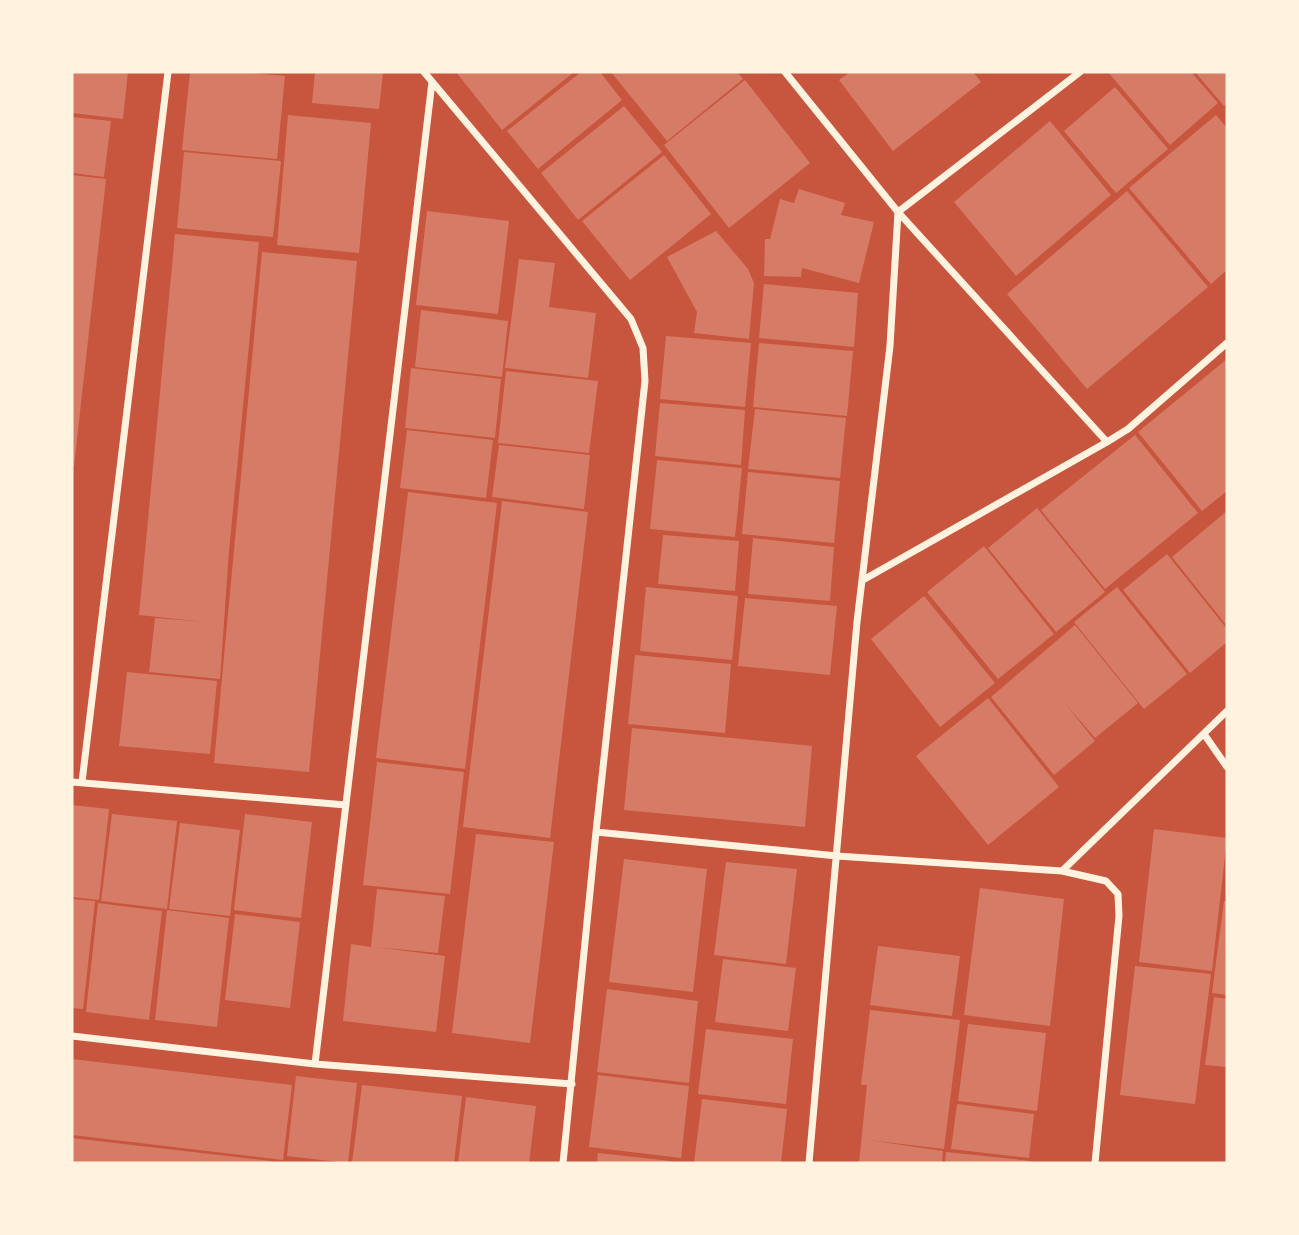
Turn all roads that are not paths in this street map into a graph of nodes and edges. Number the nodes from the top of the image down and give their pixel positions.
1 (168, 72) edge
2 (424, 72) edge
3 (785, 72) edge
4 (1080, 72) edge
5 (432, 82) junction
6 (898, 212) junction
7 (1227, 343) edge
8 (1107, 442) junction
9 (863, 580) junction
10 (1227, 711) edge
11 (1204, 734) junction
12 (1227, 768) edge
13 (72, 782) edge
14 (82, 782) junction
15 (346, 805) junction
16 (596, 832) junction
17 (837, 856) junction
18 (1062, 871) junction
19 (72, 1036) edge
20 (315, 1063) junction
21 (572, 1084) junction
22 (564, 1163) edge
23 (809, 1163) edge
24 (1095, 1163) edge

1 - 14 street
2 - 5 street
3 - 6 street
4 - 6 street
5 - 15 street
5 - 16 street
6 - 8 street
6 - 9 street
7 - 8 street
8 - 9 street
9 - 17 street
10 - 11 street
11 - 12 street
11 - 18 street
13 - 14 street
14 - 15 street
15 - 20 street
16 - 17 street
16 - 21 street
17 - 18 street
17 - 23 street
18 - 24 street
19 - 20 street
20 - 21 street
21 - 22 street

